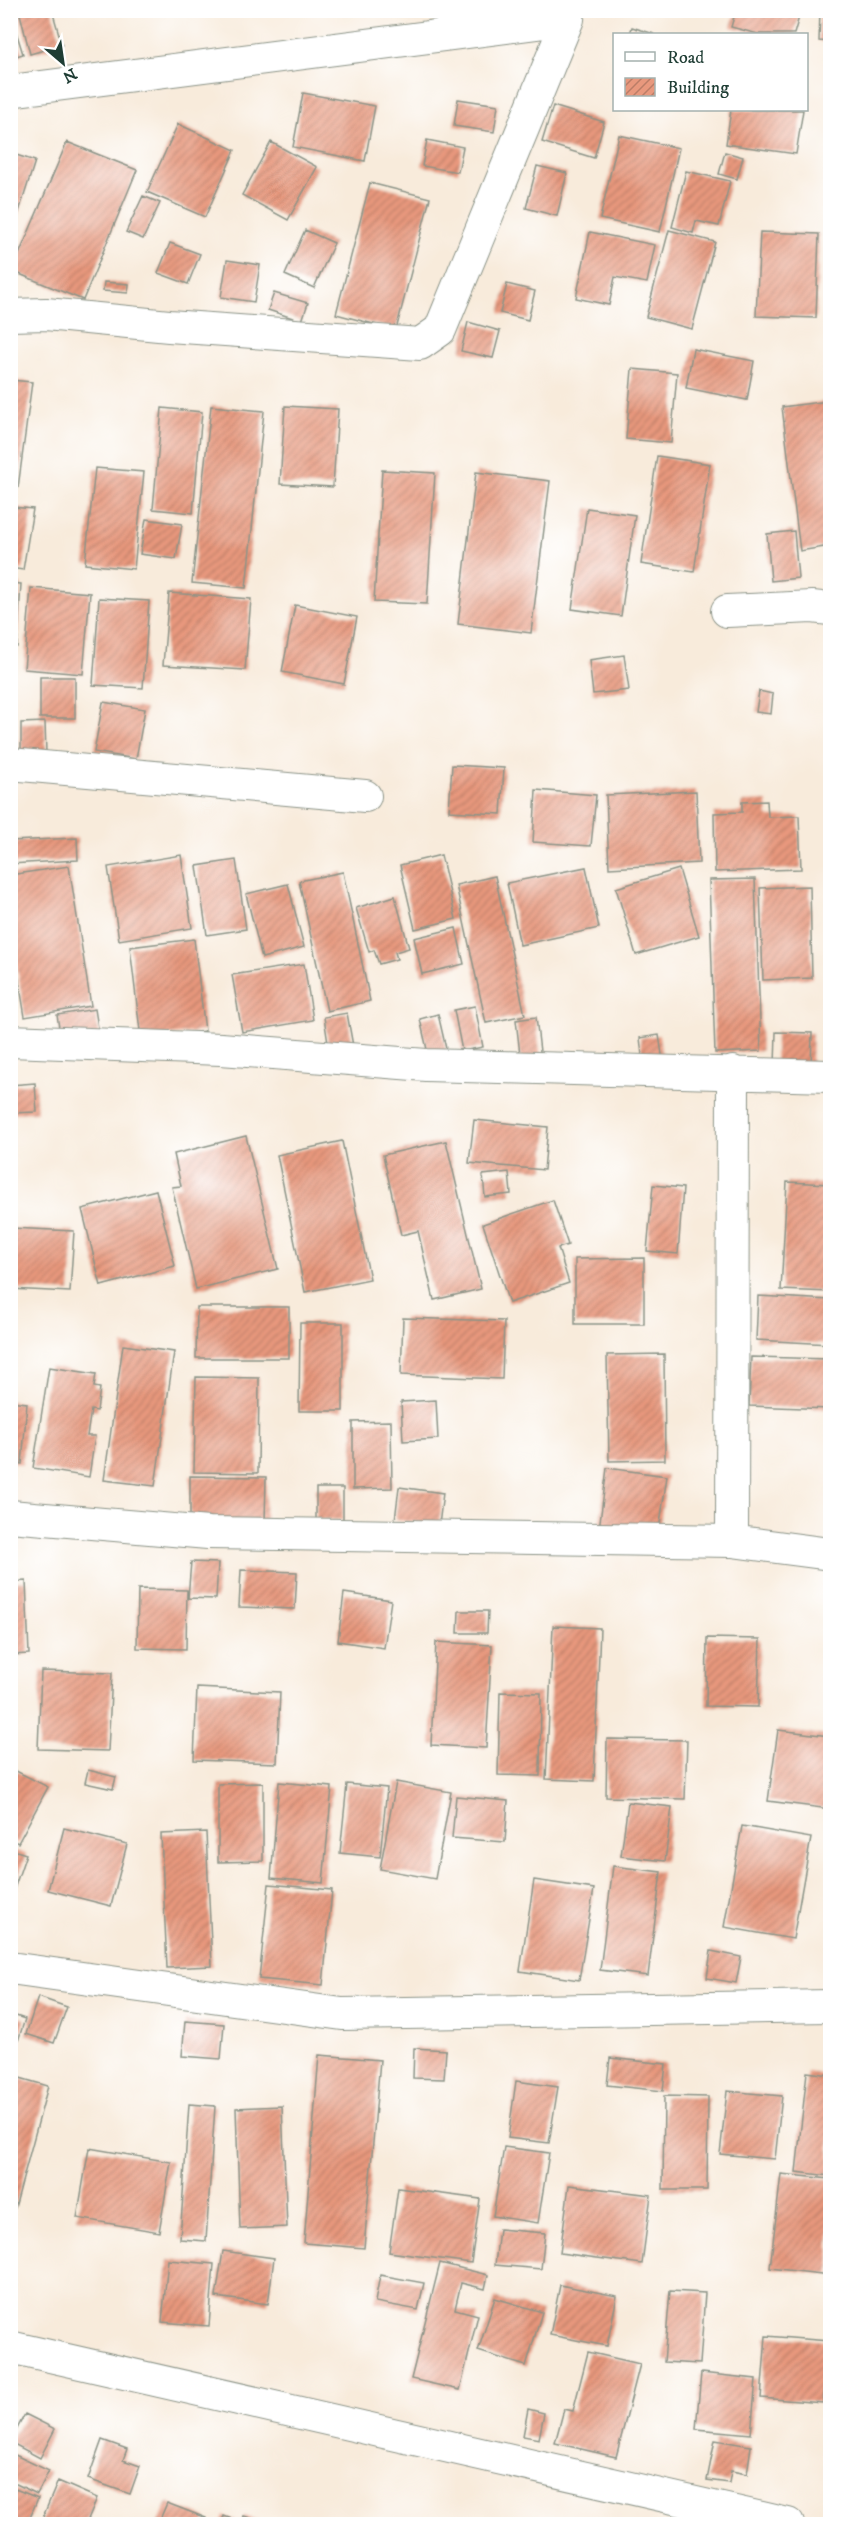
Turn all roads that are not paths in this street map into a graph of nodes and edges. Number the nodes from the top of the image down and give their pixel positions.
1 (568, 15) edge
2 (10, 91) edge
3 (10, 315) edge
4 (831, 609) edge
5 (727, 611) dead end
6 (10, 764) edge
7 (364, 796) dead end
8 (10, 1041) edge
9 (734, 1072) junction
10 (831, 1076) edge
11 (10, 1516) edge
12 (732, 1541) junction
13 (831, 1554) edge
14 (10, 1968) edge
15 (831, 2006) edge
16 (10, 2347) edge
17 (788, 2524) edge

1 - 2 street
1 - 3 street
4 - 5 street
6 - 7 street
8 - 9 street
9 - 10 street
9 - 12 street
11 - 12 street
12 - 13 street
14 - 15 street
16 - 17 street

